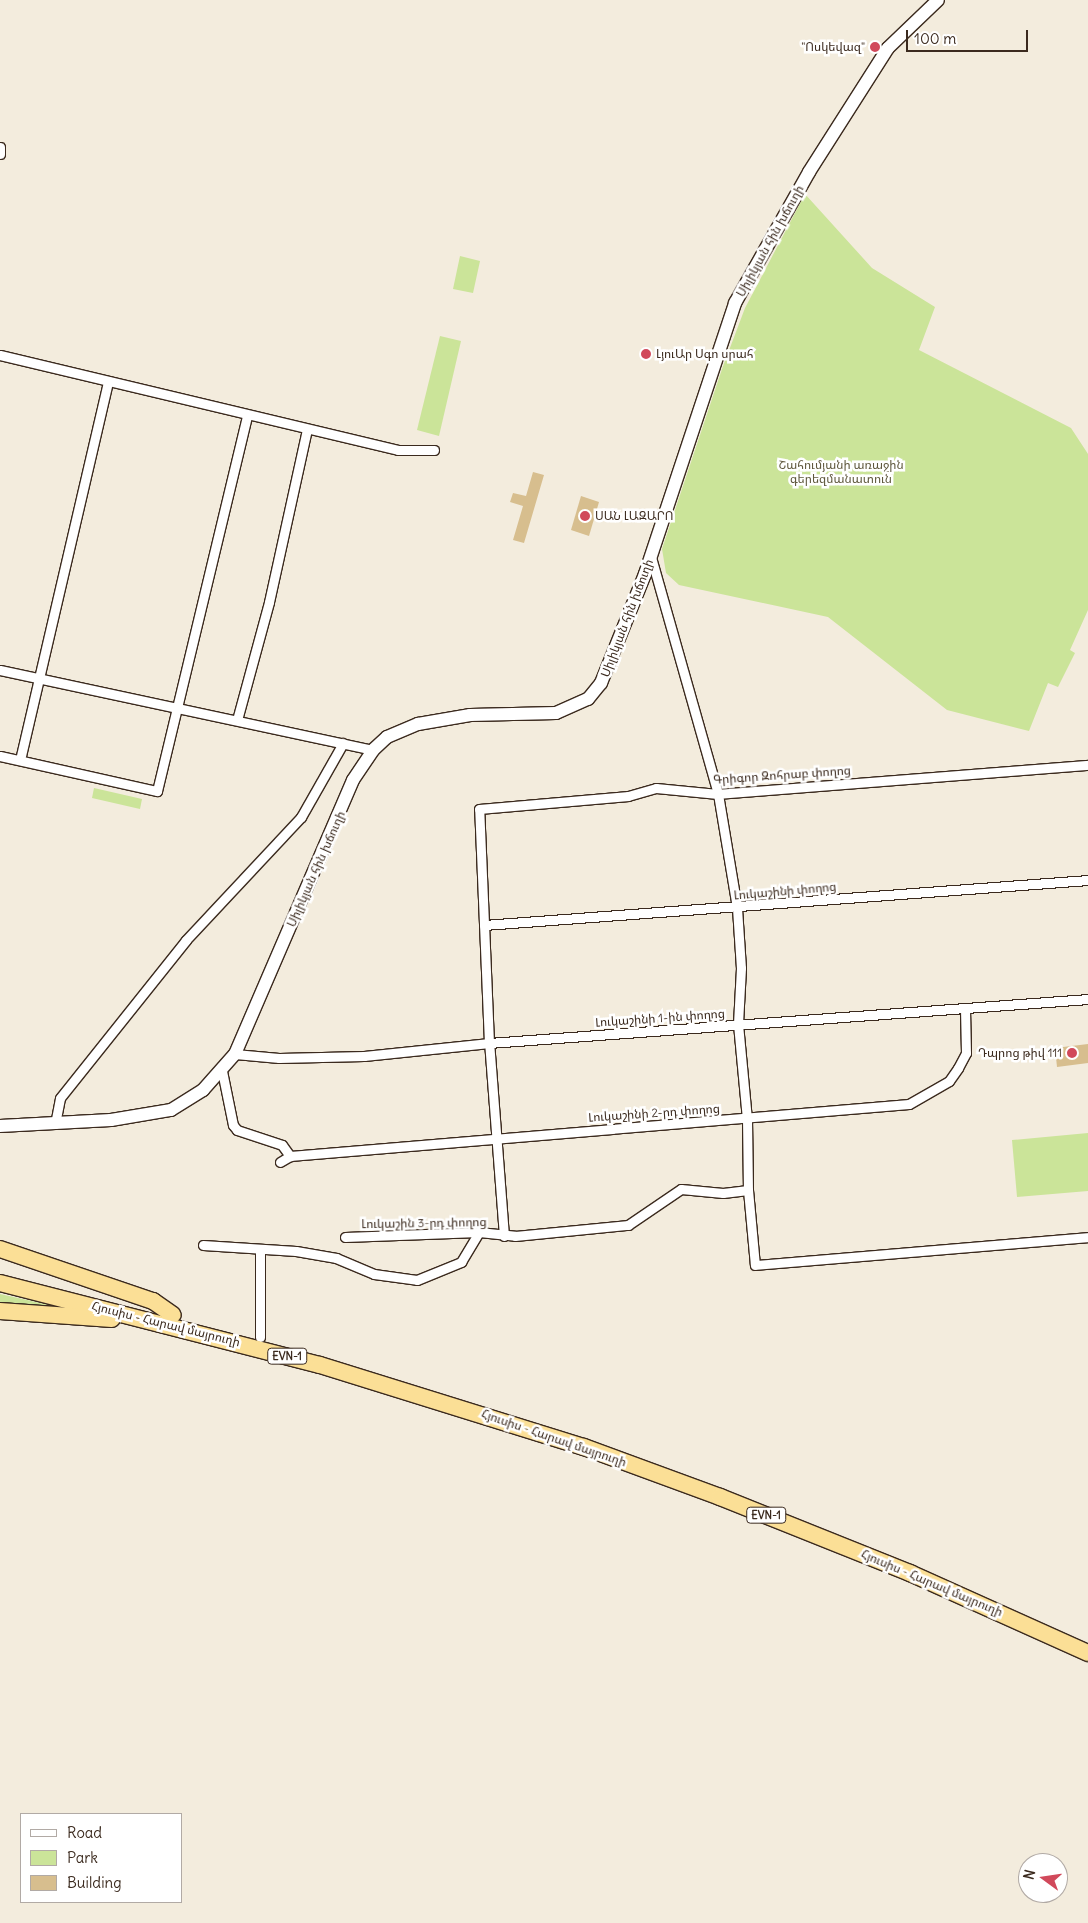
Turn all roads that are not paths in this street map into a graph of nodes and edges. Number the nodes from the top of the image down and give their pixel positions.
1 (938, 0) edge
2 (0, 147) edge
3 (0, 154) edge
4 (0, 355) edge
5 (108, 381) junction
6 (247, 416) junction
7 (307, 429) junction
8 (434, 450) dead end
9 (650, 557) junction
10 (0, 670) edge
11 (39, 678) junction
12 (176, 706) junction
13 (237, 720) junction
14 (343, 743) junction
15 (372, 750) junction
16 (0, 756) edge
17 (20, 760) junction
18 (1088, 765) edge
19 (718, 794) junction
20 (1088, 880) edge
21 (737, 908) junction
22 (484, 926) junction
23 (1088, 1000) edge
24 (965, 1009) junction
25 (738, 1024) junction
26 (489, 1043) junction
27 (235, 1054) junction
28 (222, 1071) junction
29 (747, 1119) junction
30 (55, 1124) junction
31 (0, 1126) edge
32 (498, 1137) junction
33 (290, 1156) junction
34 (280, 1162) dead end
35 (748, 1190) junction
36 (478, 1232) junction
37 (504, 1236) junction
38 (345, 1237) dead end
39 (1088, 1237) edge
40 (203, 1245) dead end
41 (0, 1249) edge
42 (260, 1250) junction
43 (0, 1272) edge
44 (0, 1283) edge
45 (0, 1311) edge
46 (173, 1315) junction
47 (138, 1317) junction
48 (260, 1337) junction
49 (1088, 1642) edge
50 (1088, 1653) edge

1 - 9 street, Սիլիկյան հին խճուղի
2 - 3 street
4 - 5 street
5 - 6 street
5 - 11 street
6 - 7 street
6 - 12 street
7 - 8 street
7 - 13 street
9 - 15 street, Սիլիկյան հին խճուղի
9 - 19 street
10 - 11 street
11 - 12 street
11 - 17 street
12 - 13 street
12 - 17 street
13 - 14 street
14 - 15 street
14 - 30 street
15 - 27 street, Սիլիկյան հին խճուղի
16 - 17 street
18 - 19 street, Գրիգոր Զոհրաբ փողոց
19 - 21 street
19 - 22 street, Գրիգոր Զոհրաբ փողոց
20 - 21 street, Լուկաշինի փողոց
21 - 22 street, Լուկաշինի փողոց
21 - 25 street
22 - 26 street
23 - 24 street, Լուկաշինի 1-ին փողոց
24 - 25 street, Լուկաշինի 1-ին փողոց
24 - 29 street, Լուկաշինի 2-րդ փողոց
25 - 26 street, Լուկաշինի 1-ին փողոց
25 - 29 street
26 - 27 street, Լուկաշինի 1-ին փողոց
26 - 32 street
27 - 28 street, Սիլիկյան հին խճուղի
28 - 30 street, Սիլիկյան հին խճուղի
28 - 33 street
29 - 32 street, Լուկաշինի 2-րդ փողոց
29 - 35 street
30 - 31 street, Սիլիկյան հին խճուղի
32 - 33 street, Լուկաշինի 2-րդ փողոց
32 - 37 street
33 - 34 street, Լուկաշինի 2-րդ փողոց
35 - 37 street, Լուկաշին 3-րդ փողոց
35 - 39 street
36 - 37 street, Լուկաշին 3-րդ փողոց
36 - 38 street, Լուկաշին 3-րդ փողոց
36 - 42 street
40 - 42 street
41 - 46 highway
42 - 48 street
43 - 46 highway, Հյուսիս - Հարավ մայրուղի / EVN-1
44 - 47 highway, Հյուսիս - Հարավ մայրուղի / EVN-1
45 - 47 highway
46 - 48 highway, Հյուսիս - Հարավ մայրուղի / EVN-1
47 - 50 highway, Հյուսիս - Հարավ մայրուղի / EVN-1
48 - 49 highway, Հյուսիս - Հարավ մայրուղի / EVN-1

